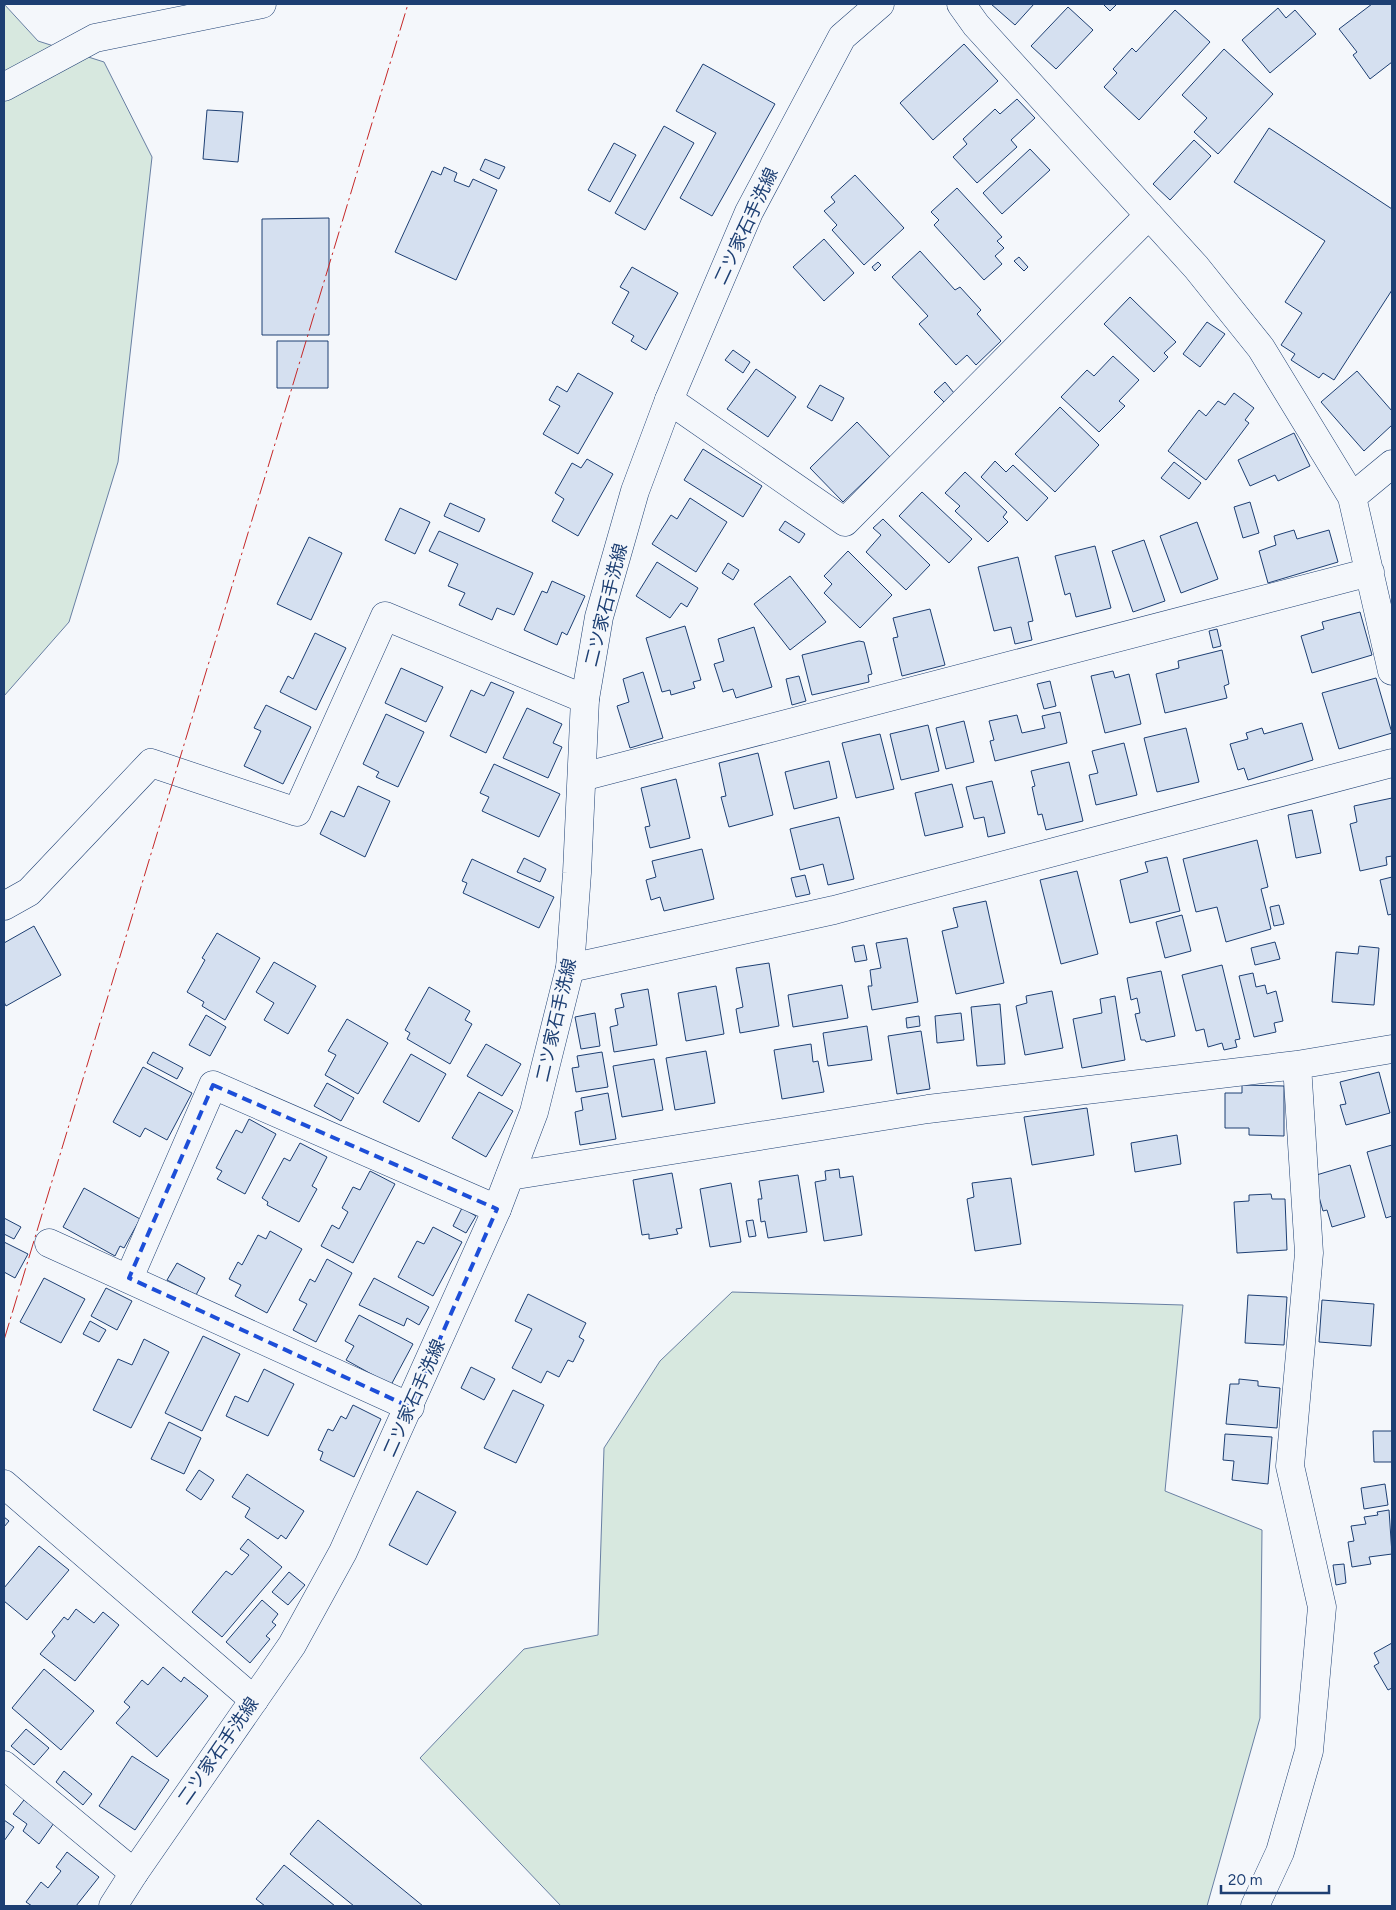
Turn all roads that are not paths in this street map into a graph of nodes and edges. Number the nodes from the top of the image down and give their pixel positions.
1 (262, 4) edge
2 (880, 4) edge
3 (961, 4) edge
4 (4, 87) edge
5 (1149, 215) junction
6 (670, 400) junction
7 (1392, 464) edge
8 (1352, 497) junction
9 (1370, 572) junction
10 (1392, 671) edge
11 (585, 699) junction
12 (1392, 763) edge
13 (582, 777) junction
14 (4, 906) edge
15 (570, 968) junction
16 (1392, 1050) edge
17 (1296, 1065) junction
18 (510, 1176) junction
19 (497, 1209) junction
20 (49, 1243) dead end
21 (129, 1278) junction
22 (410, 1407) junction
23 (4, 1484) edge
24 (254, 1700) junction
25 (4, 1765) edge
26 (134, 1872) junction
27 (113, 1906) edge
28 (1255, 1906) edge

1 - 4 street
2 - 6 street, 二ツ家石手洗線
3 - 5 street
5 - 6 street
5 - 8 street
6 - 11 street, 二ツ家石手洗線
7 - 8 street
8 - 9 street
9 - 10 street
9 - 13 street
11 - 13 street, 二ツ家石手洗線
11 - 14 street
12 - 15 street
13 - 15 street, 二ツ家石手洗線
15 - 18 street, 二ツ家石手洗線
16 - 17 street
17 - 18 street
17 - 28 street
18 - 19 street, 二ツ家石手洗線
19 - 21 street
19 - 22 street, 二ツ家石手洗線
20 - 21 street
21 - 22 street
22 - 24 street, 二ツ家石手洗線
23 - 24 street
24 - 26 street, 二ツ家石手洗線
25 - 26 street
26 - 27 street, 二ツ家石手洗線

